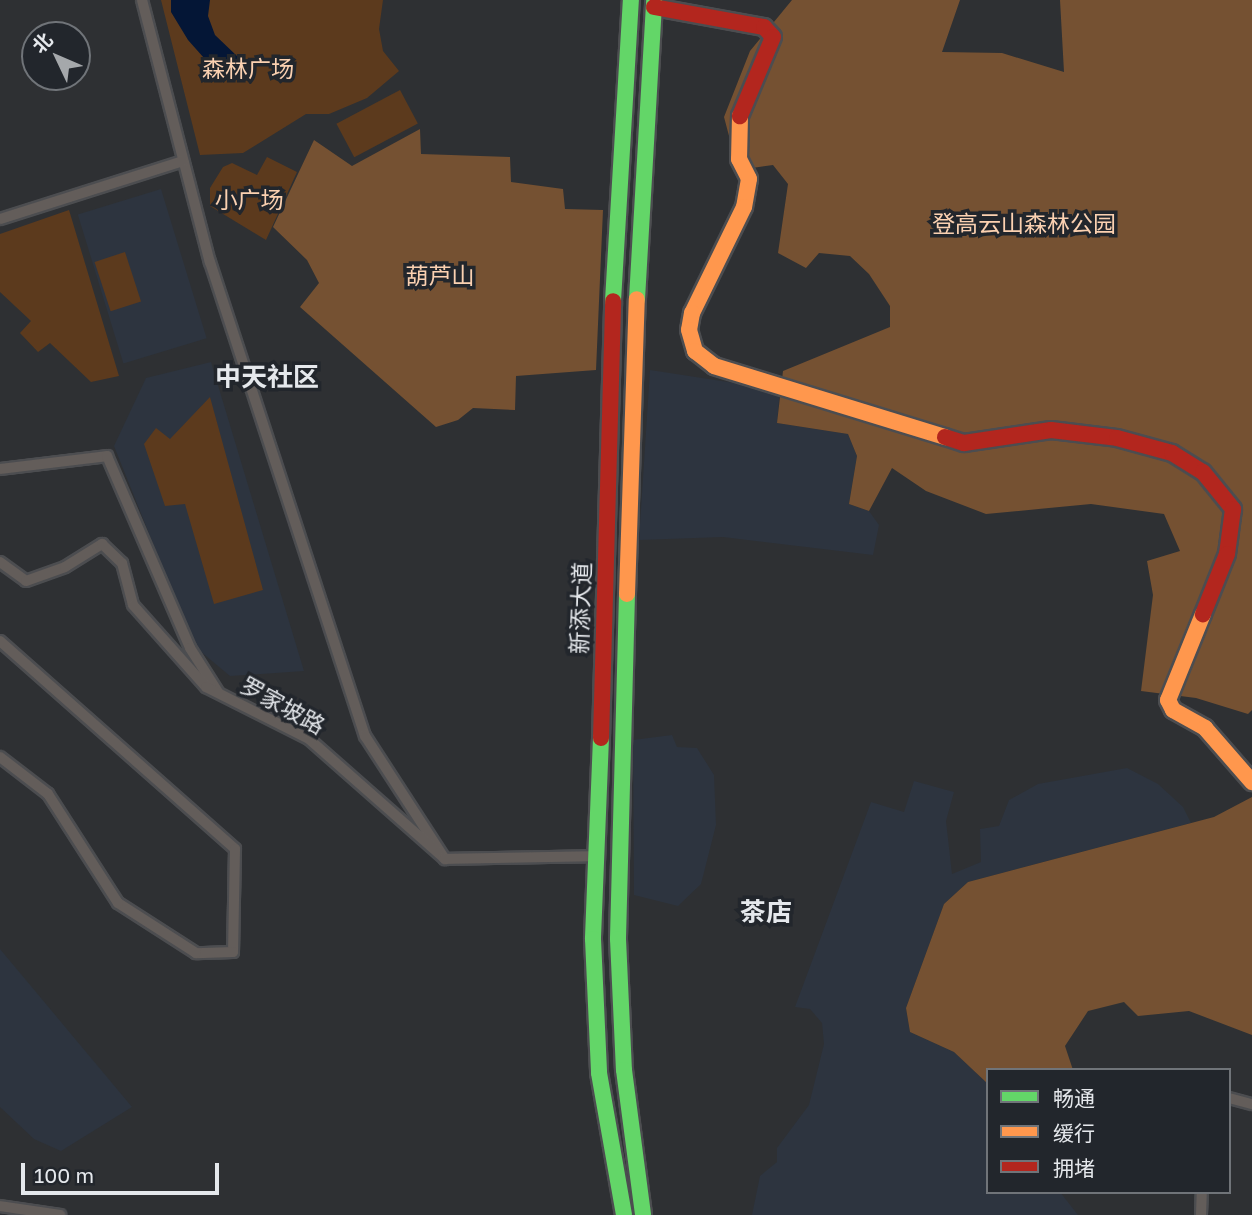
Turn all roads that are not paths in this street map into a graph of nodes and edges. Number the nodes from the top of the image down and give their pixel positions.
1 (142, 0) edge
2 (631, 0) edge
3 (654, 3) edge
4 (183, 161) junction
5 (0, 219) edge
6 (0, 469) edge
7 (0, 562) edge
8 (0, 641) edge
9 (220, 694) junction
10 (0, 757) edge
11 (1252, 782) edge
12 (599, 856) junction
13 (445, 859) junction
14 (1231, 1099) edge
15 (1252, 1104) edge
16 (1202, 1194) edge
17 (0, 1206) edge
18 (60, 1215) edge
19 (624, 1215) edge
20 (643, 1215) edge
21 (1201, 1215) edge

1 - 4 street
2 - 12 main road, 新添大道
3 - 11 main road
3 - 20 main road, 新添大道
4 - 5 street
4 - 13 street
6 - 9 street
7 - 9 street, 罗家坡路
8 - 10 street
9 - 13 street, 罗家坡路
12 - 13 street
12 - 19 main road, 新添大道
14 - 15 street
16 - 21 street
17 - 18 street

